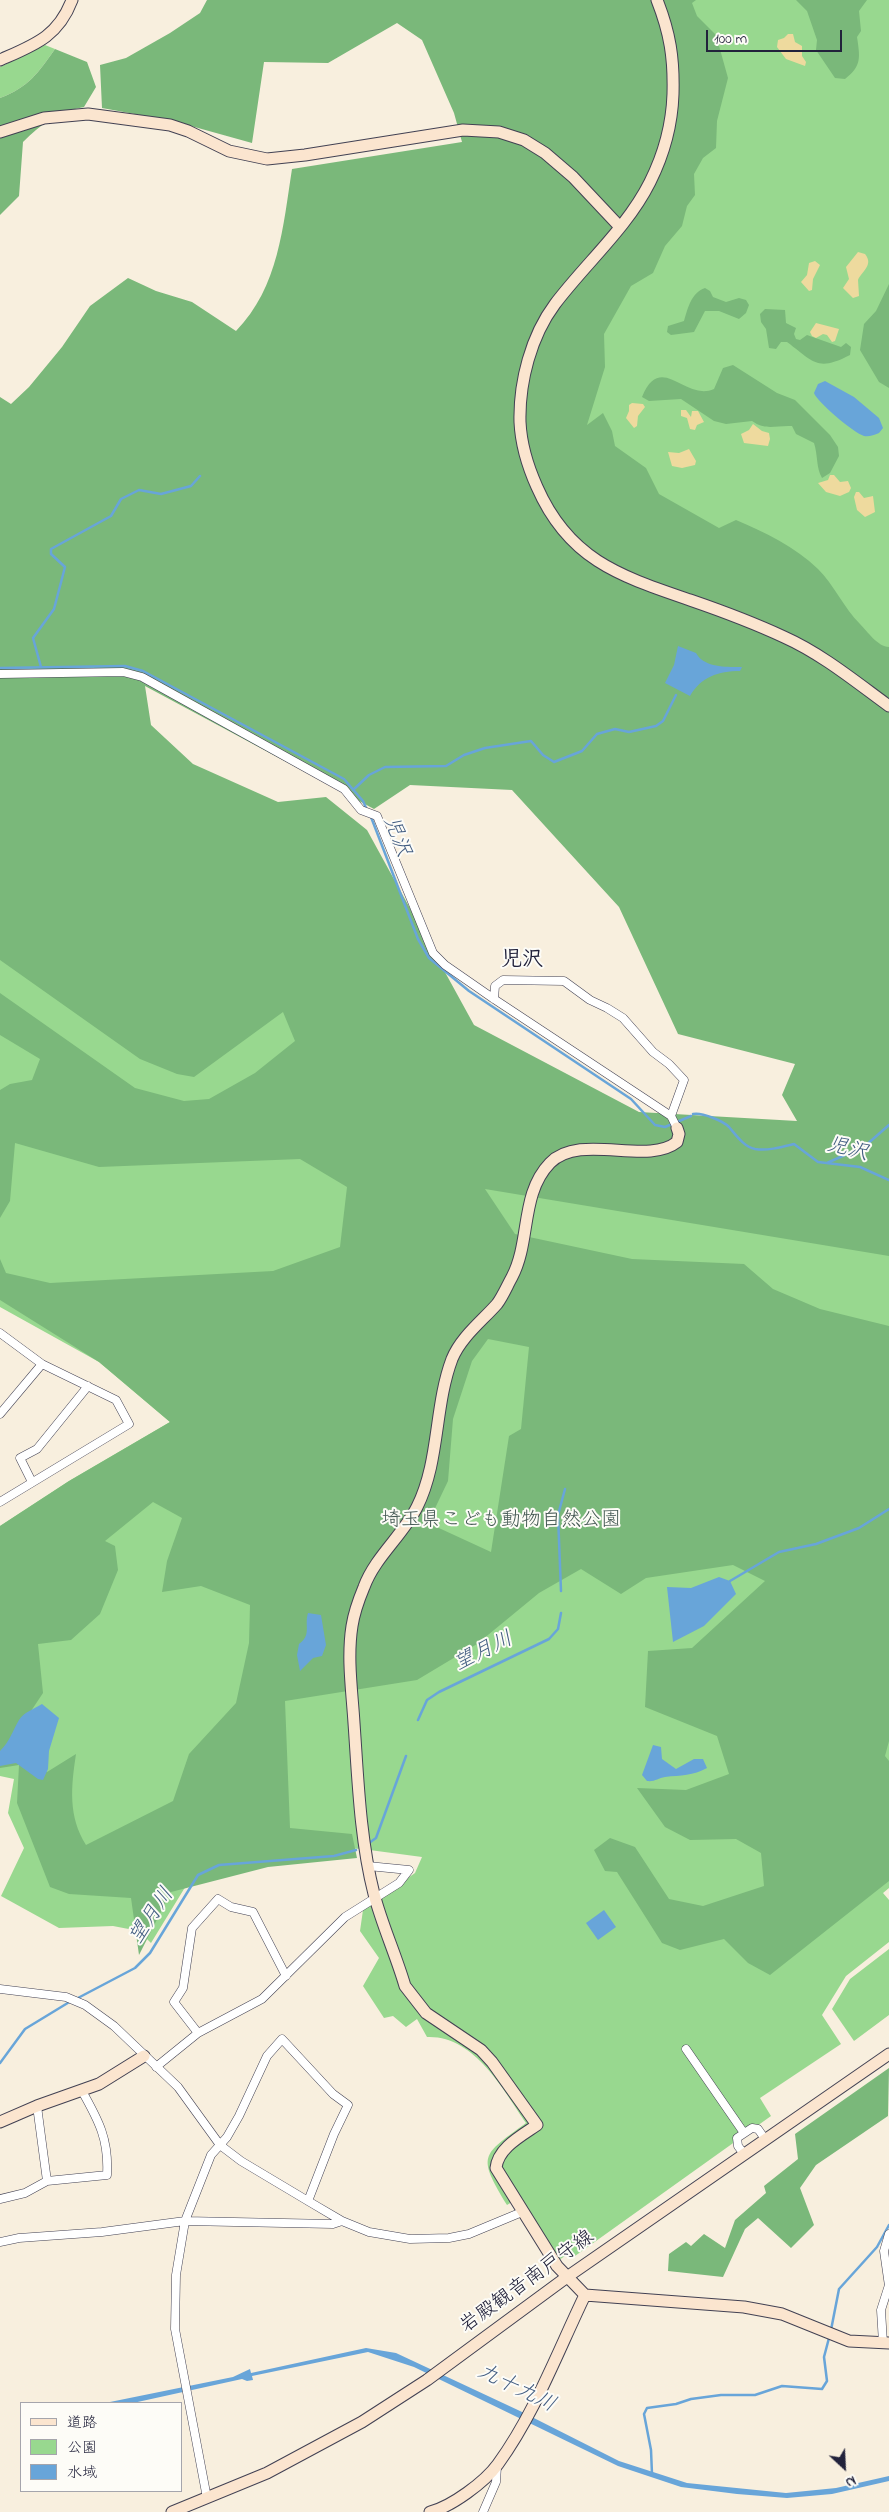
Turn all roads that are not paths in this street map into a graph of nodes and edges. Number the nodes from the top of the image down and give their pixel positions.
1 (72, 0) edge
2 (657, 0) edge
3 (0, 60) edge
4 (0, 132) edge
5 (620, 227) junction
6 (0, 674) edge
7 (889, 706) edge
8 (494, 999) junction
9 (674, 1121) junction
10 (0, 1334) edge
11 (42, 1364) junction
12 (88, 1386) junction
13 (0, 1414) edge
14 (32, 1482) junction
15 (0, 1502) edge
16 (368, 1866) junction
17 (375, 1897) junction
18 (286, 1976) junction
19 (0, 1989) edge
20 (198, 2033) junction
21 (686, 2048) dead end
22 (889, 2054) edge
23 (144, 2056) junction
24 (156, 2067) junction
25 (82, 2091) junction
26 (37, 2106) junction
27 (0, 2122) edge
28 (744, 2133) junction
29 (765, 2139) junction
30 (220, 2145) junction
31 (744, 2154) junction
32 (48, 2181) junction
33 (0, 2199) edge
34 (308, 2201) junction
35 (522, 2212) junction
36 (185, 2221) junction
37 (342, 2221) junction
38 (889, 2234) edge
39 (0, 2242) edge
40 (567, 2277) junction
41 (889, 2286) edge
42 (585, 2295) junction
43 (886, 2343) edge
44 (497, 2466) junction
45 (207, 2498) junction
46 (196, 2508) edge
47 (172, 2512) edge
48 (430, 2512) edge
49 (483, 2512) edge

1 - 3 street
2 - 5 street
4 - 5 street
5 - 7 street
6 - 8 street
8 - 9 street
8 - 9 street
9 - 16 street
10 - 11 street
11 - 12 street
11 - 13 street
12 - 14 street
12 - 14 street
14 - 15 street
16 - 17 street
16 - 17 street
17 - 18 street
17 - 35 street
18 - 20 street
18 - 20 street
19 - 23 street
20 - 24 street
21 - 28 street
22 - 29 street, 岩殿観音南戸守線
23 - 24 street
23 - 25 street
24 - 30 street
25 - 26 street
25 - 32 street
26 - 27 street
26 - 32 street
28 - 29 street
28 - 31 street
29 - 31 street, 岩殿観音南戸守線
30 - 34 street
30 - 34 street
30 - 36 street
31 - 40 street, 岩殿観音南戸守線
32 - 33 street
34 - 37 street
35 - 37 street
35 - 40 street
36 - 37 street
36 - 39 street
36 - 45 street
38 - 41 street
40 - 42 street
40 - 45 street, 岩殿観音南戸守線
41 - 43 street
42 - 43 street
42 - 44 street
44 - 48 street
44 - 49 street
45 - 46 street, 岩殿観音南戸守線
46 - 47 street, 岩殿観音南戸守線

